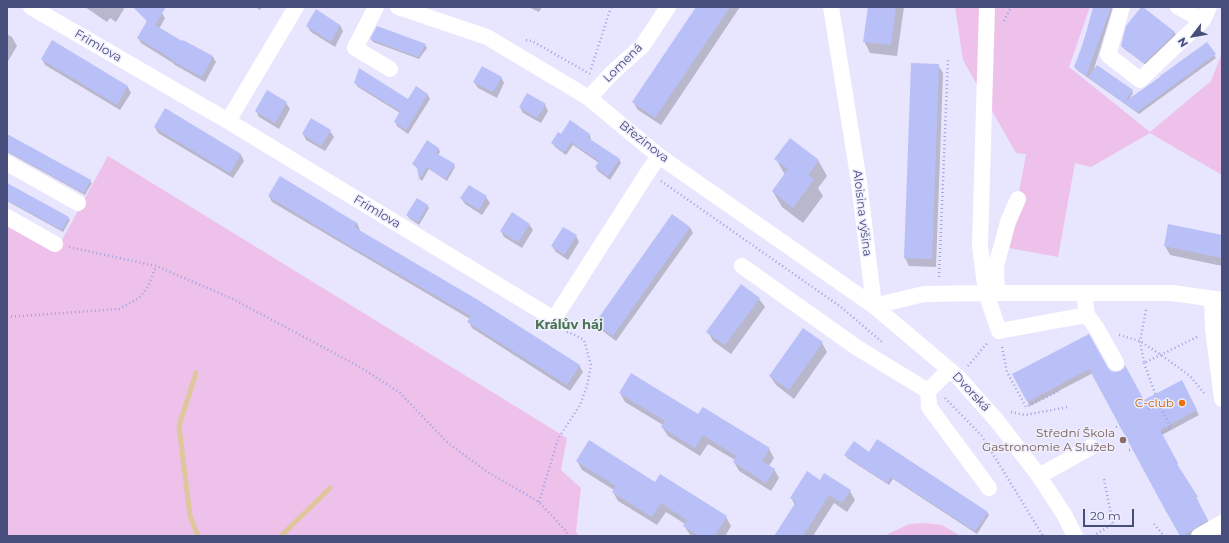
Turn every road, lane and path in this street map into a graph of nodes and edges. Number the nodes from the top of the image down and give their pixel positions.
1 (31, 7) edge
2 (296, 7) edge
3 (376, 7) edge
4 (611, 7) edge
5 (668, 7) edge
6 (831, 7) edge
7 (987, 7) edge
8 (1122, 7) edge
9 (1178, 7) edge
10 (406, 8) edge
11 (1206, 14) edge
12 (948, 60) dead end
13 (390, 69) dead end
14 (590, 74) dead end
15 (589, 98) junction
16 (228, 121) junction
17 (659, 156) junction
18 (7, 163) edge
19 (1018, 199) dead end
20 (78, 203) dead end
21 (7, 217) edge
22 (55, 244) joint
23 (156, 266) junction
24 (742, 266) dead end
25 (992, 293) junction
26 (1084, 293) junction
27 (1149, 293) junction
28 (939, 294) junction
29 (1217, 299) edge
30 (874, 306) junction
31 (1088, 315) junction
32 (7, 317) edge
33 (554, 319) junction
34 (1213, 329) junction
35 (999, 331) junction
36 (1140, 341) junction
37 (1161, 355) junction
38 (1116, 363) dead end
39 (1144, 363) junction
40 (954, 373) junction
41 (928, 391) junction
42 (1058, 391) dead end
43 (1205, 394) dead end
44 (1222, 399) edge
45 (1158, 404) junction
46 (1068, 407) dead end
47 (1148, 409) dead end
48 (998, 422) junction
49 (1120, 425) dead end
50 (1116, 427) dead end
51 (1161, 434) dead end
52 (1091, 446) dead end
53 (1039, 476) junction
54 (1104, 479) dead end
55 (989, 488) dead end
56 (539, 502) junction
57 (1222, 523) edge
58 (1154, 524) dead end
59 (569, 536) edge
60 (1074, 536) edge
61 (1093, 536) edge
62 (1164, 536) edge
63 (1199, 536) edge

1 - 16 street, Frimlova
2 - 16 street
3 - 13 street
4 - 14 path
5 - 15 street, Lomená
6 - 30 street, Aloisina výšina
7 - 25 street
8 - 11 street
9 - 11 street
10 - 15 street, Březinova
12 - 28 path
15 - 17 street, Březinova
16 - 33 street, Frimlova
17 - 30 street, Březinova
17 - 33 street
18 - 20 street
19 - 25 street
21 - 22 street
22 - 23 path
23 - 32 path
23 - 56 path
24 - 41 street
25 - 26 street
25 - 28 street
25 - 35 street
26 - 27 street
26 - 31 street
27 - 29 street
27 - 36 path
28 - 30 street
29 - 34 street
30 - 40 street, Dvorská
31 - 35 street
31 - 38 street
33 - 56 path
34 - 37 path
34 - 44 street
35 - 40 path
35 - 42 path
36 - 37 path
36 - 39 path
37 - 39 path
37 - 43 path
39 - 45 path
40 - 41 street
40 - 48 street, Dvorská
41 - 55 street
45 - 47 path
45 - 51 path
46 - 48 path
48 - 53 street, Dvorská
49 - 50 path
52 - 53 street
53 - 60 street, Dvorská
54 - 61 path
56 - 59 path
57 - 63 street
58 - 62 path

